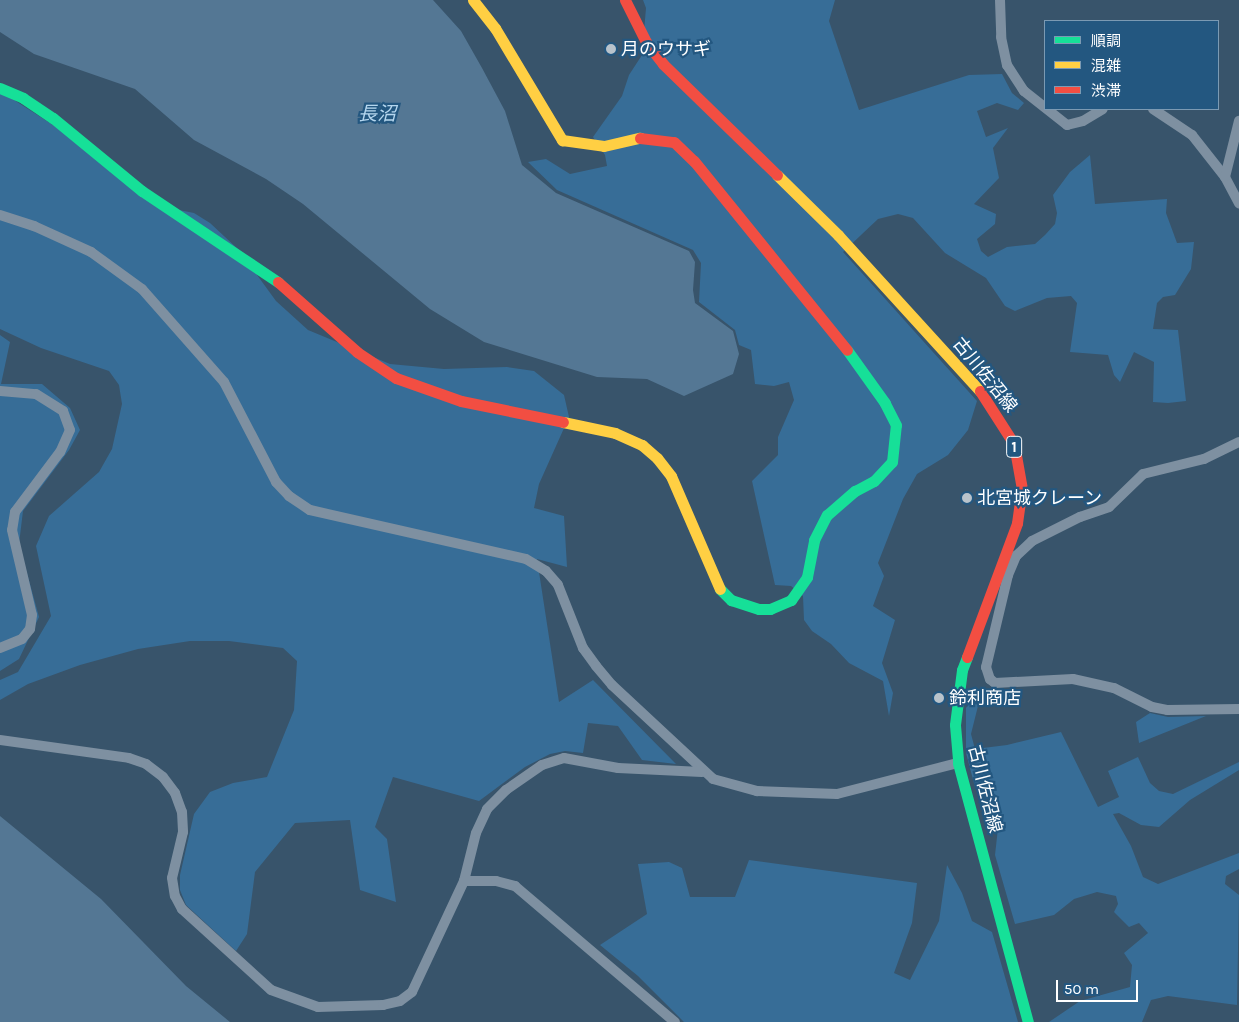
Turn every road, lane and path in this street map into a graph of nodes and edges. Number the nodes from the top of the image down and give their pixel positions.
1 (473, 0) edge
2 (625, 0) edge
3 (1000, 0) edge
4 (0, 88) edge
5 (1044, 110) edge
6 (1045, 110) edge
7 (1101, 110) edge
8 (1154, 110) edge
9 (1239, 121) edge
10 (1225, 177) junction
11 (1239, 203) edge
12 (0, 215) edge
13 (0, 391) edge
14 (1239, 442) edge
15 (1004, 573) junction
16 (0, 648) edge
17 (1239, 709) edge
18 (0, 740) edge
19 (958, 763) junction
20 (702, 772) junction
21 (464, 881) junction
22 (675, 1022) edge
23 (1028, 1022) edge

1 - 4 street
2 - 15 street, 古川佐沼線 / 1
3 - 5 street
6 - 7 street
8 - 10 street
9 - 10 street
10 - 11 street
12 - 20 street
13 - 16 street
14 - 15 street
15 - 17 street
15 - 19 street, 古川佐沼線 / 1
18 - 21 street
19 - 20 street
19 - 23 street, 古川佐沼線 / 1
20 - 21 street
21 - 22 street

